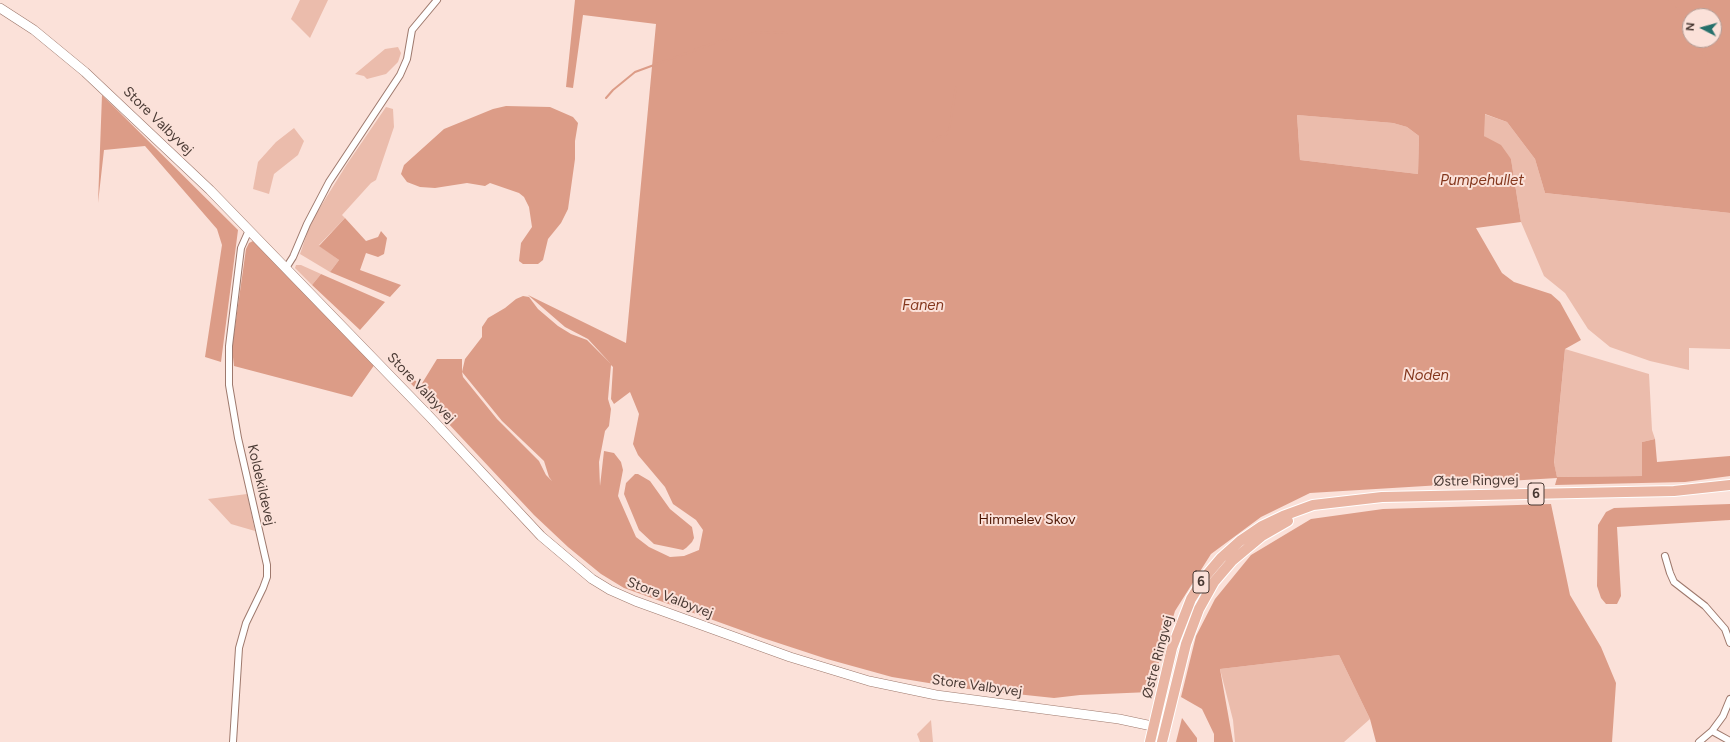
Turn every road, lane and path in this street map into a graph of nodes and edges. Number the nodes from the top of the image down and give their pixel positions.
1 (437, 0) edge
2 (0, 8) edge
3 (249, 230) junction
4 (286, 268) junction
5 (1730, 485) edge
6 (1342, 500) junction
7 (1665, 556) dead end
8 (1728, 628) edge
9 (1730, 643) edge
10 (1730, 699) edge
11 (1154, 726) junction
12 (1166, 729) junction
13 (1712, 731) junction
14 (1730, 741) edge
15 (233, 742) edge
16 (1150, 742) edge
17 (1162, 742) edge
18 (1699, 742) edge

1 - 4 street
2 - 3 street, Store Valbyvej
3 - 4 street, Store Valbyvej
3 - 15 street, Koldekildevej
4 - 11 street, Store Valbyvej
5 - 6 main road, Østre Ringvej / 6
6 - 11 main road, Østre Ringvej / 6
6 - 12 main road, Østre Ringvej / 6
7 - 8 street
8 - 9 street
10 - 13 street
11 - 12 street, Store Valbyvej
11 - 16 main road, Østre Ringvej / 6
12 - 17 main road, Østre Ringvej / 6
13 - 14 street
13 - 18 street

